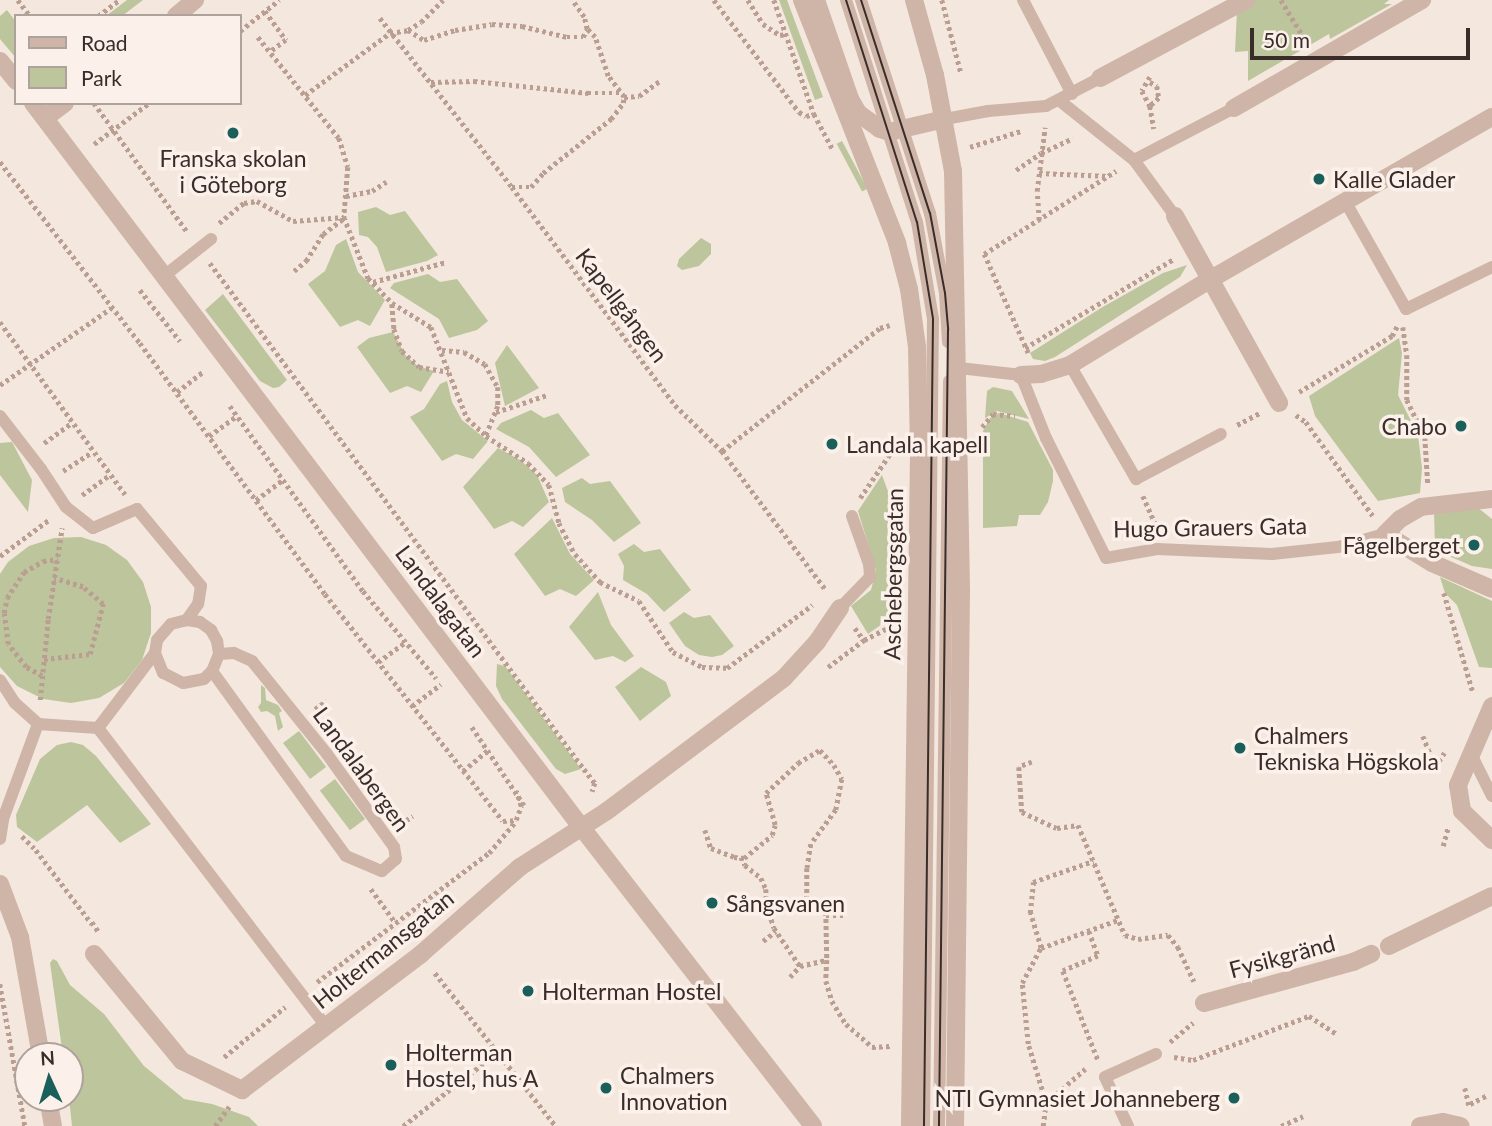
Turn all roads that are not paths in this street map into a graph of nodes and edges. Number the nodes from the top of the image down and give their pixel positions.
1 (195, 0) edge
2 (802, 0) edge
3 (817, 0) edge
4 (846, 0) edge
5 (861, 0) edge
6 (914, 0) edge
7 (1023, 0) edge
8 (1246, 0) edge
9 (1422, 0) edge
10 (178, 14) edge
11 (0, 61) edge
12 (14, 78) edge
13 (1100, 78) joint
14 (1072, 94) junction
15 (1060, 101) junction
16 (35, 105) edge
17 (62, 105) edge
18 (1234, 108) joint
19 (1492, 117) edge
20 (45, 118) junction
21 (945, 119) junction
22 (897, 130) junction
23 (1134, 160) junction
24 (1345, 201) junction
25 (1175, 216) joint
26 (213, 233) road end
27 (1492, 267) edge
28 (164, 276) junction
29 (1211, 279) junction
30 (1070, 365) junction
31 (959, 368) junction
32 (1021, 375) junction
33 (1279, 403) road end
34 (0, 416) edge
35 (1221, 434) road end
36 (1492, 499) edge
37 (852, 516) road end
38 (1385, 534) junction
39 (1492, 590) edge
40 (840, 608) joint
41 (187, 620) junction
42 (155, 653) junction
43 (219, 654) junction
44 (212, 671) junction
45 (0, 680) edge
46 (1492, 706) edge
47 (38, 724) junction
48 (98, 728) junction
49 (1471, 754) junction
50 (1492, 796) edge
51 (582, 828) junction
52 (0, 839) edge
53 (1492, 840) edge
54 (0, 884) edge
55 (1492, 896) edge
56 (1389, 946) dead end
57 (94, 954) road end
58 (1371, 954) dead end
59 (1204, 1003) road end
60 (326, 1026) junction
61 (39, 1042) edge
62 (1156, 1054) road end
63 (813, 1126) edge
64 (910, 1126) edge
65 (924, 1126) edge
66 (939, 1126) edge
67 (955, 1126) edge
68 (1128, 1126) edge
69 (1420, 1126) edge
70 (1461, 1126) edge

1 - 10 street
2 - 64 street, Aschebergsgatan
3 - 22 street
4 - 22 lane
5 - 22 lane
6 - 21 street
7 - 14 lane
8 - 13 street
9 - 18 street
11 - 12 street
13 - 14 lane
14 - 15 lane
15 - 21 lane
15 - 23 lane
16 - 20 street, Landalagatan
17 - 20 street
18 - 23 lane
19 - 24 street
20 - 28 street, Landalagatan
21 - 22 street
21 - 31 street
22 - 65 lane
22 - 66 lane
23 - 25 lane
24 - 27 lane
24 - 29 street
25 - 29 street
26 - 28 lane
28 - 51 street, Landalagatan
29 - 30 street
29 - 33 street
30 - 32 street
30 - 35 lane
31 - 32 lane
31 - 67 street
32 - 38 lane, Hugo Grauers Gata
34 - 41 lane
36 - 38 street
37 - 40 lane
38 - 39 street
40 - 51 street, Holtermansgatan
41 - 42 lane
41 - 43 lane
42 - 44 lane
42 - 48 lane
43 - 44 lane
43 - 44 lane, Landalabergen
45 - 47 lane
46 - 49 street
47 - 48 lane
47 - 52 lane
48 - 60 lane
49 - 50 lane
49 - 53 street
51 - 60 street, Holtermansgatan
51 - 63 street, Landalagatan
54 - 61 street
55 - 56 street
57 - 60 street, Holtermansgatan
58 - 59 street, Fysikgränd
62 - 68 lane
69 - 70 street

